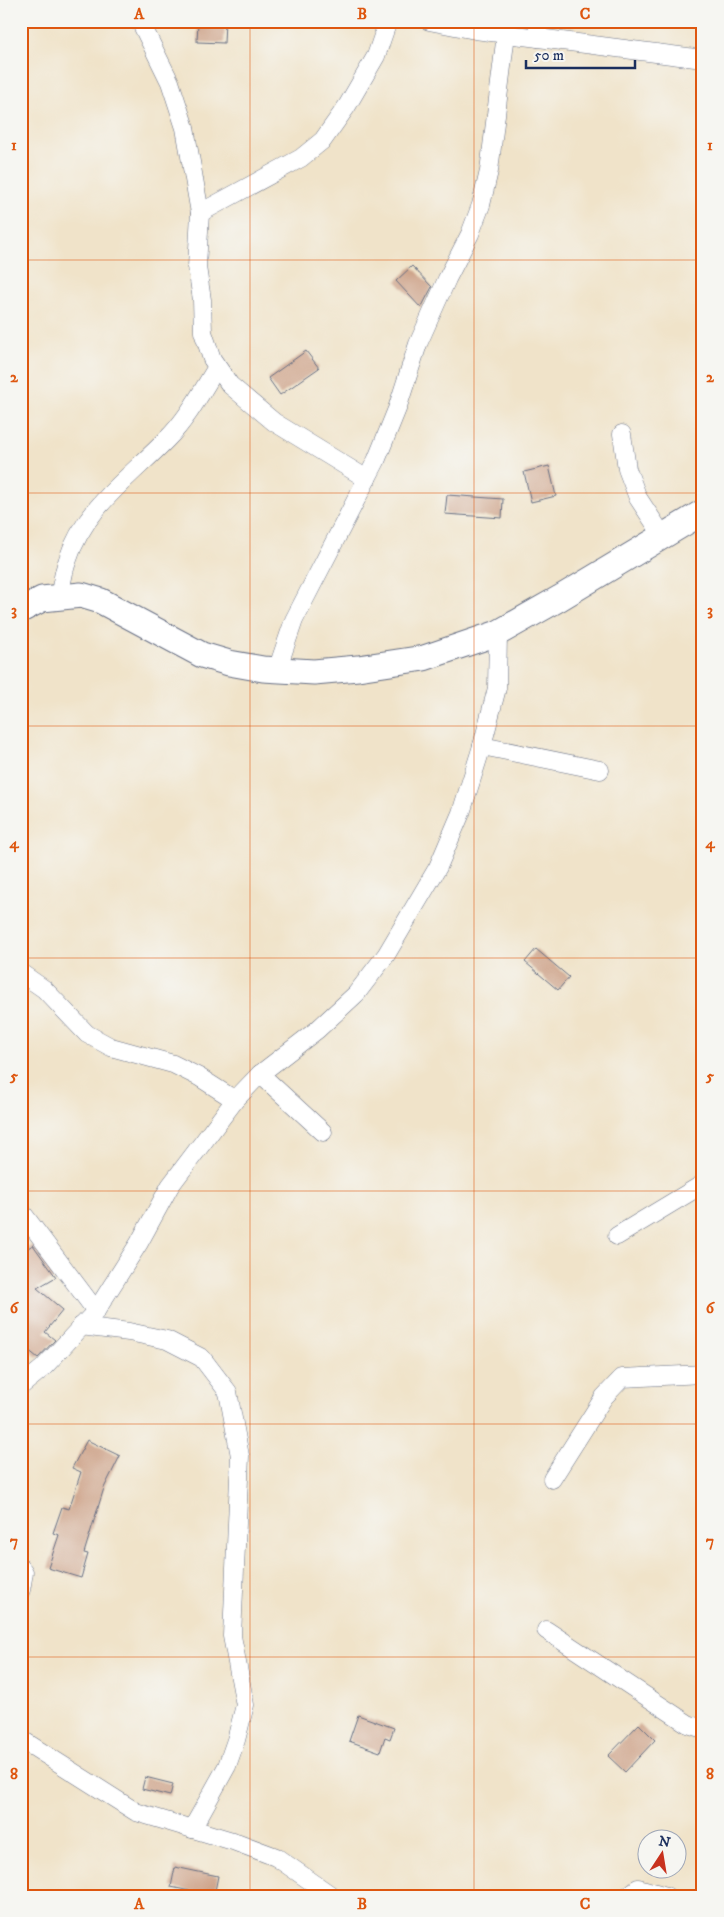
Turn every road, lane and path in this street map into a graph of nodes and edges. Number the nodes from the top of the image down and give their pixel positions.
1 (140, 21) edge
2 (388, 21) edge
3 (429, 21) edge
4 (538, 30) edge
5 (506, 34) junction
6 (703, 59) edge
7 (200, 213) junction
8 (217, 367) junction
9 (622, 434) dead end
10 (367, 479) junction
11 (703, 512) edge
12 (663, 536) junction
13 (59, 596) junction
14 (21, 610) edge
15 (498, 632) junction
16 (277, 670) junction
17 (482, 746) junction
18 (600, 770) dead end
19 (21, 973) edge
20 (260, 1074) junction
21 (235, 1100) junction
22 (323, 1132) dead end
23 (703, 1184) edge
24 (21, 1211) edge
25 (617, 1236) dead end
26 (96, 1311) junction
27 (81, 1326) junction
28 (703, 1374) edge
29 (21, 1386) edge
30 (552, 1479) dead end
31 (21, 1568) edge
32 (21, 1590) edge
33 (546, 1630) dead end
34 (703, 1728) edge
35 (21, 1739) edge
36 (192, 1829) junction
37 (332, 1896) edge
38 (628, 1896) edge
39 (666, 1896) edge

1 - 7 street
2 - 7 street
3 - 5 street
4 - 5 street
4 - 6 street
5 - 10 street
7 - 8 street
8 - 10 street
8 - 13 street
9 - 12 street
10 - 16 street
11 - 12 main road
12 - 15 main road
13 - 14 main road
13 - 16 main road
15 - 16 main road
15 - 17 street
17 - 18 street
17 - 20 street
19 - 21 street
20 - 21 street
20 - 22 street
21 - 26 street
23 - 25 street
24 - 26 street
26 - 27 street
27 - 29 street
27 - 36 street
28 - 30 street
31 - 32 street
33 - 34 street
35 - 36 street
36 - 37 street
38 - 39 street

